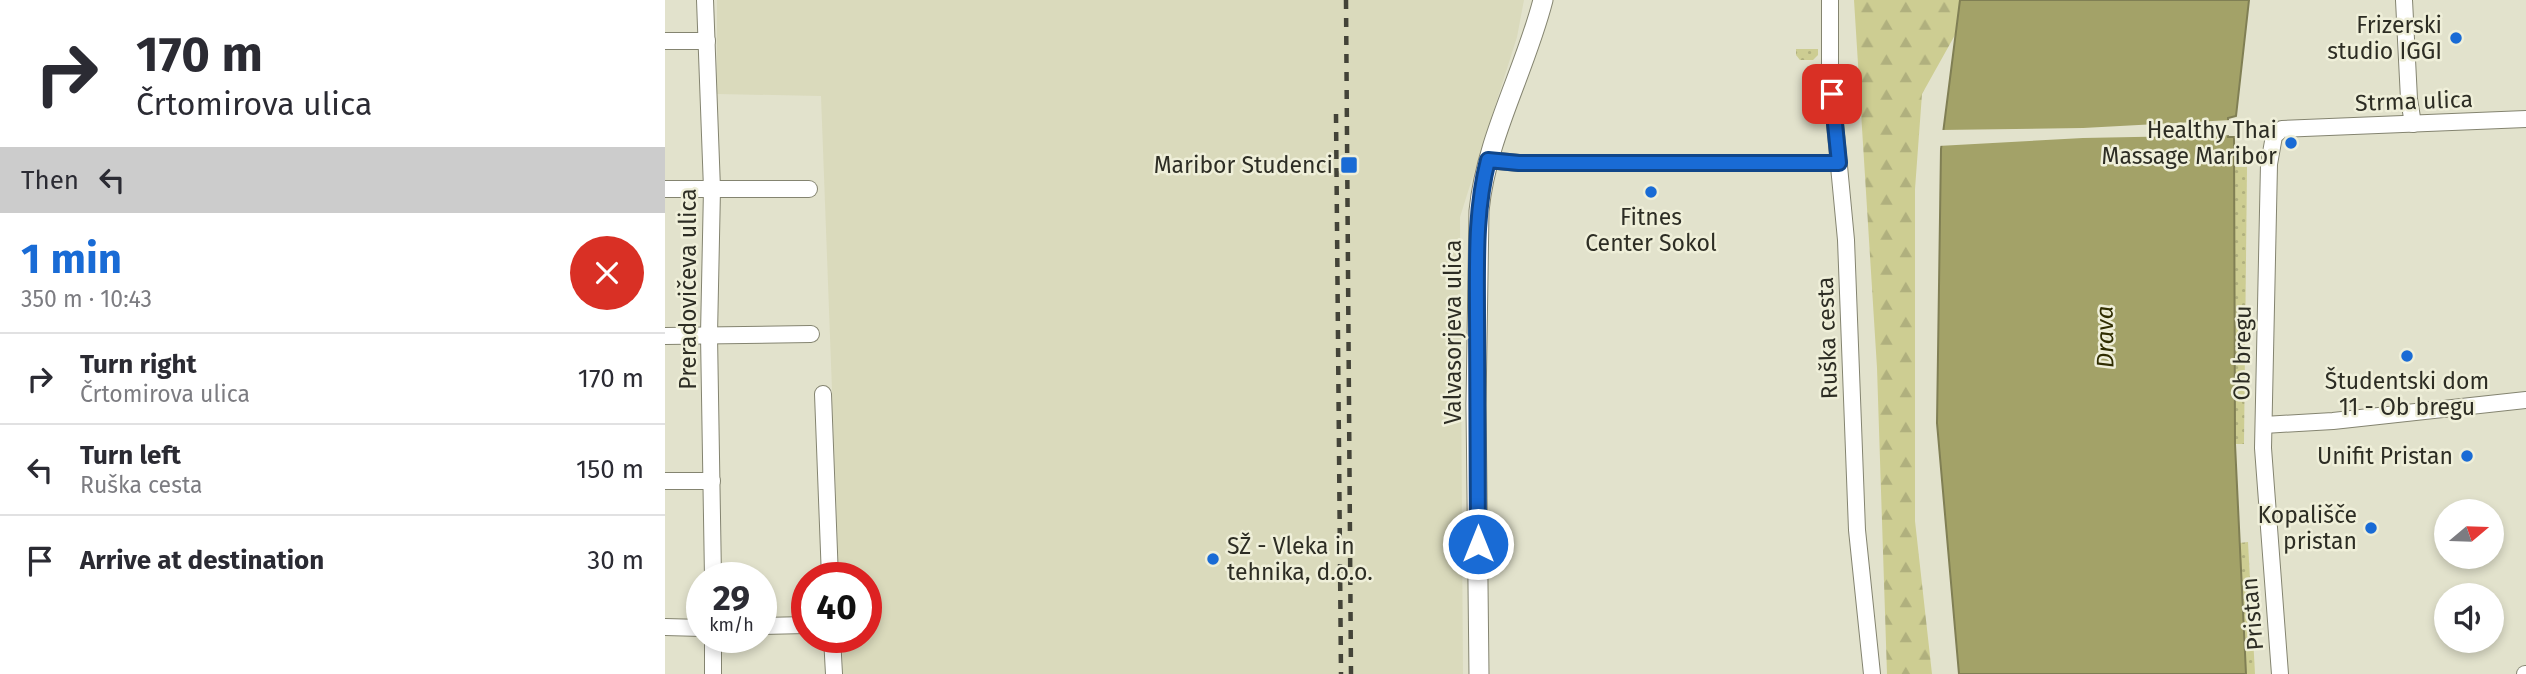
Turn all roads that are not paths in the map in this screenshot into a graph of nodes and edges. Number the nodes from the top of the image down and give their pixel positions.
1 (705, 0) edge
2 (1543, 0) edge
3 (1830, 0) edge
4 (2404, 0) edge
5 (665, 41) edge
6 (707, 41) junction
7 (2526, 119) edge
8 (2413, 124) junction
9 (2304, 128) joint
10 (1488, 160) junction
11 (1839, 163) junction
12 (665, 189) edge
13 (712, 189) junction
14 (809, 189) dead end
15 (811, 334) dead end
16 (709, 335) junction
17 (665, 336) edge
18 (823, 394) dead end
19 (2526, 400) edge
20 (2264, 425) junction
21 (665, 481) edge
22 (712, 481) junction
23 (713, 562) edge
24 (829, 562) edge
25 (665, 628) edge
26 (686, 628) edge
27 (713, 653) edge
28 (833, 653) edge
29 (713, 674) edge
30 (834, 674) edge
31 (1479, 674) edge
32 (1872, 674) edge
33 (2280, 674) edge

1 - 6 street, Preradovičeva ulica
2 - 10 street, Valvasorjeva ulica
3 - 11 street, Ruška cesta
4 - 8 street
5 - 6 street
6 - 13 street, Preradovičeva ulica
7 - 8 street, Strma ulica
8 - 9 street, Strma ulica
9 - 20 street, Ob bregu
10 - 11 street
10 - 31 street, Valvasorjeva ulica
11 - 32 street, Ruška cesta
12 - 13 street
13 - 14 street
13 - 16 street, Preradovičeva ulica
15 - 16 street
16 - 17 street
16 - 22 street, Preradovičeva ulica
18 - 24 street
19 - 20 street, Ob bregu
20 - 33 street, Pristan
21 - 22 street
22 - 23 street, Preradovičeva ulica
25 - 26 street
27 - 29 street
28 - 30 street

